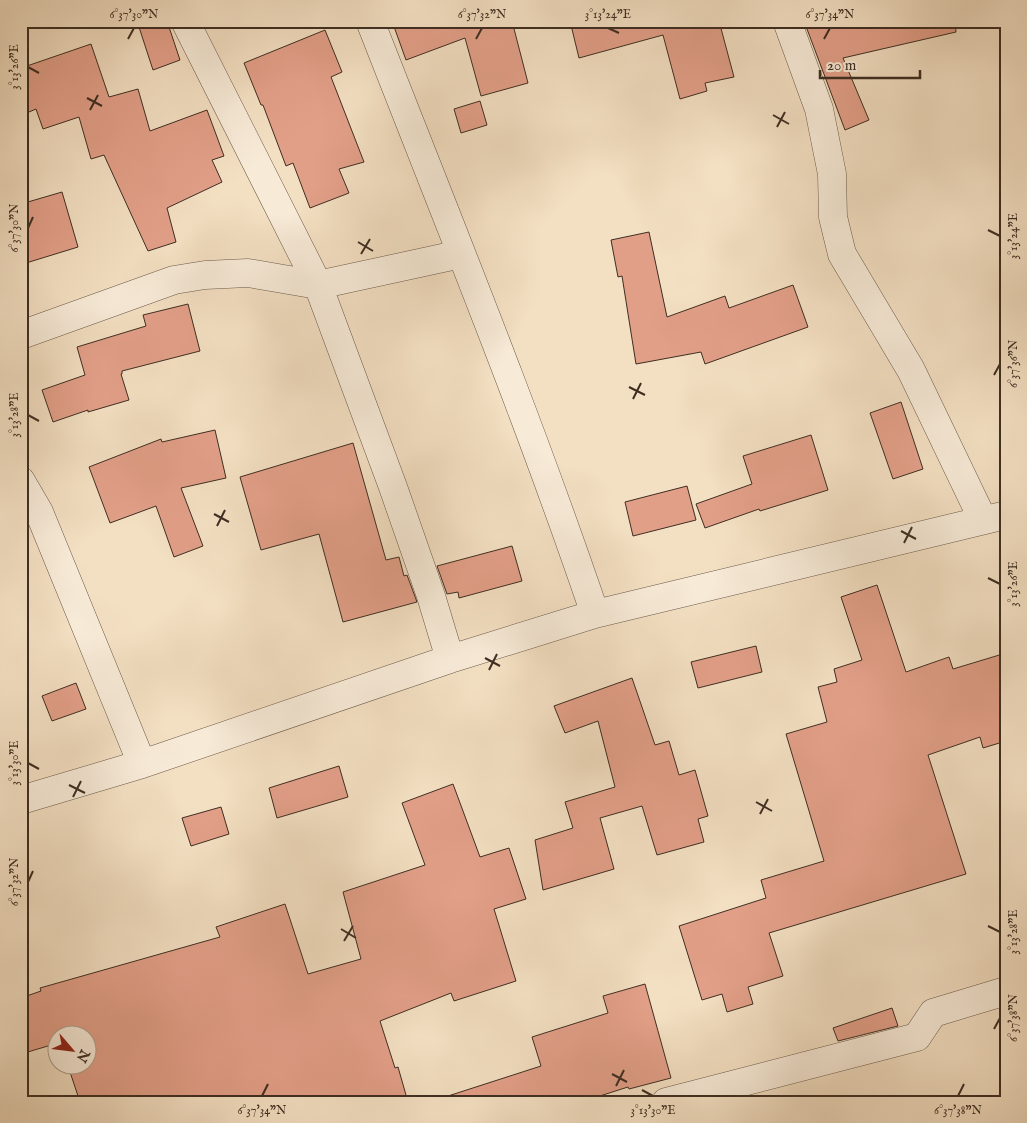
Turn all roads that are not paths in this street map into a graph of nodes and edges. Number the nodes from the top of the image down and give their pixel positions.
1 (185, 21) edge
2 (370, 21) edge
3 (787, 21) edge
4 (461, 254) junction
5 (318, 285) junction
6 (21, 335) edge
7 (21, 481) edge
8 (994, 517) edge
9 (595, 614) junction
10 (450, 659) junction
11 (142, 764) junction
12 (21, 800) edge
13 (1006, 991) edge
14 (666, 1102) edge

1 - 5 street
2 - 4 street
3 - 8 street
4 - 5 street
4 - 9 street
5 - 6 street
5 - 10 street
7 - 11 street
8 - 9 street
9 - 10 street
10 - 11 street
11 - 12 street
13 - 14 street

